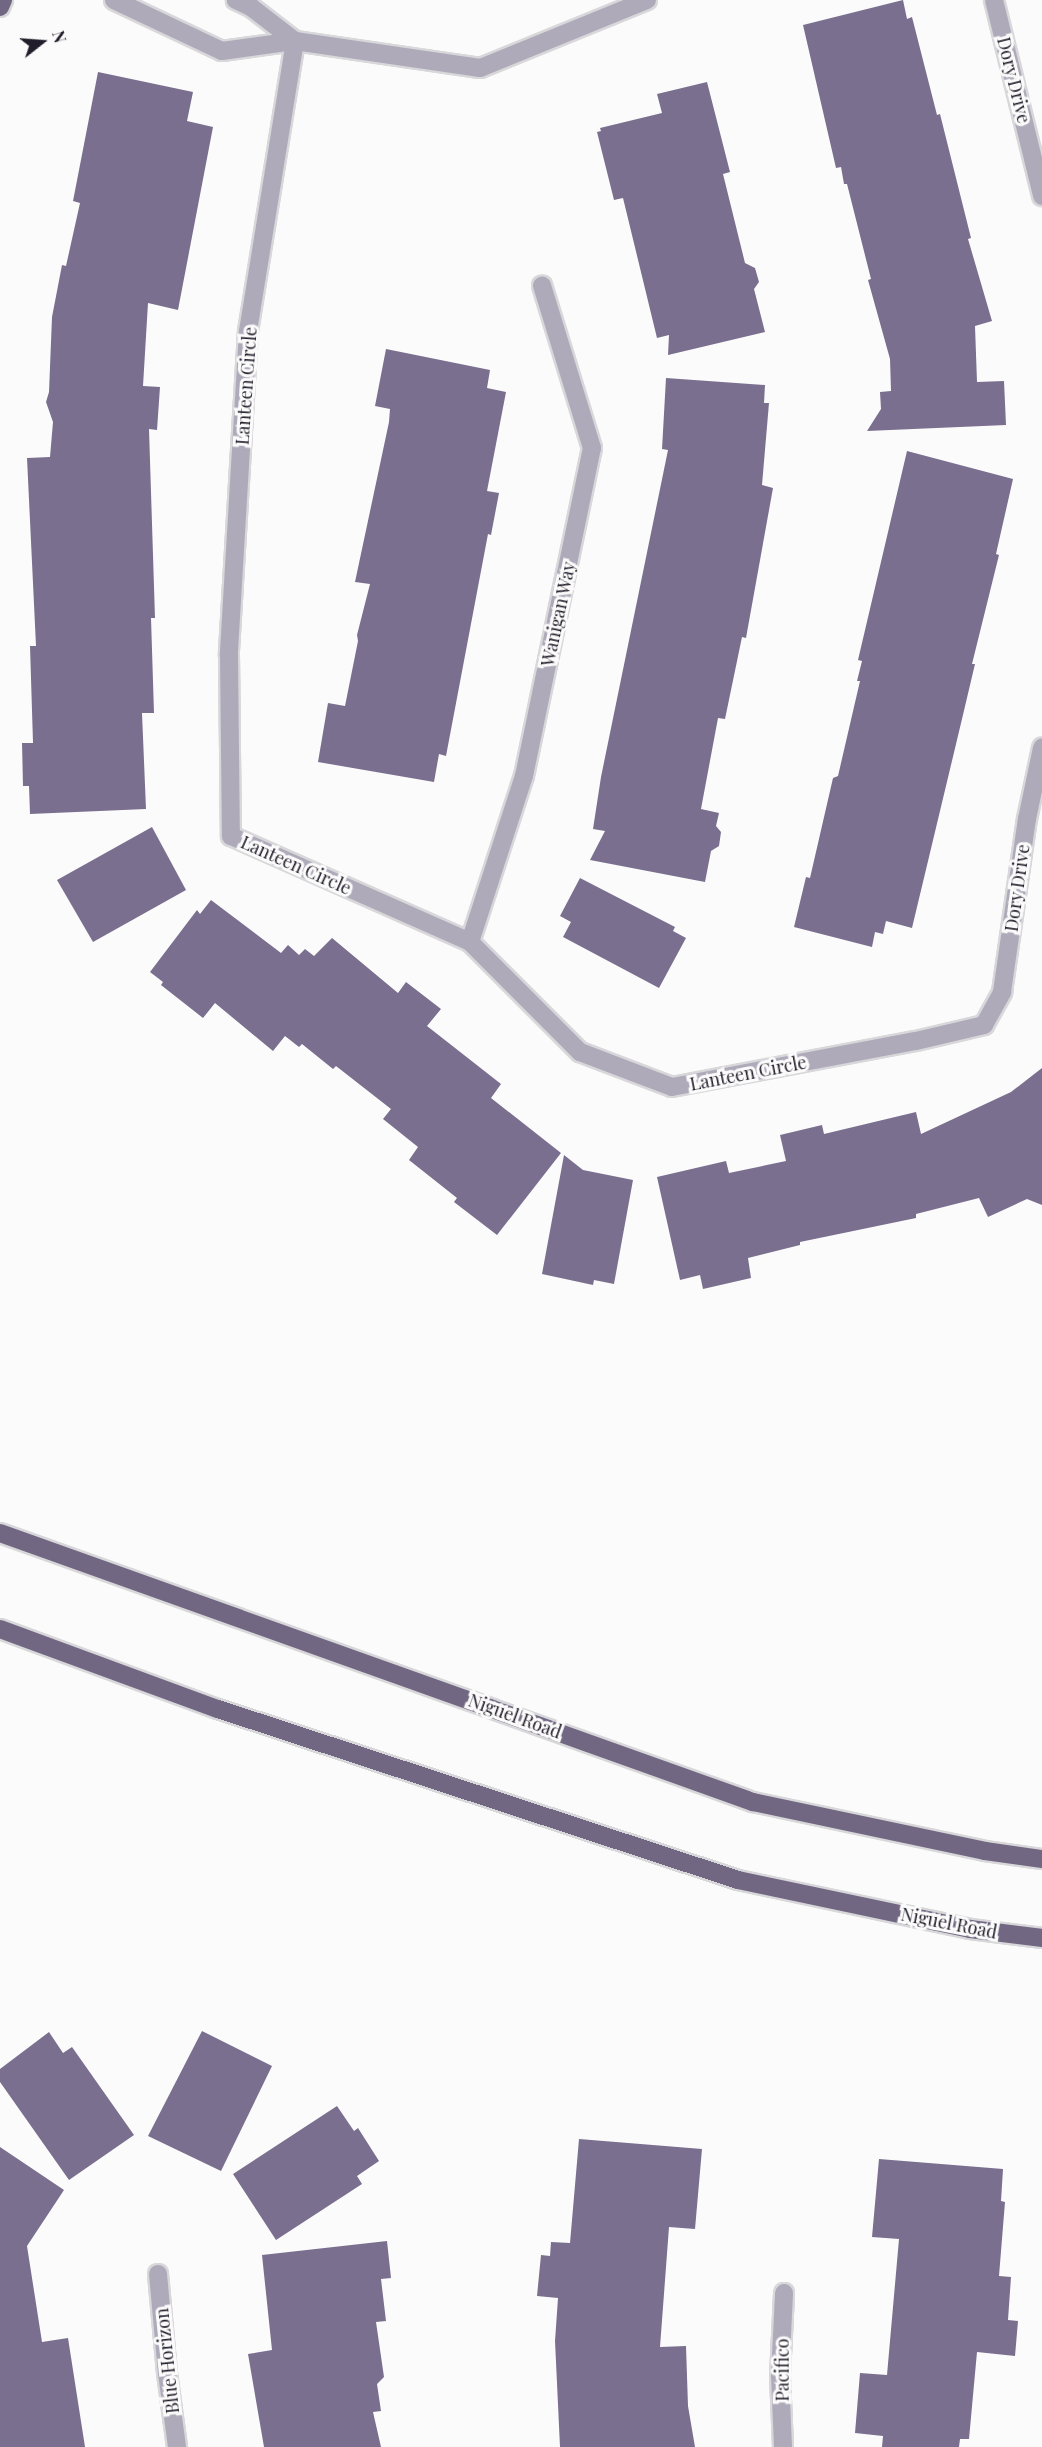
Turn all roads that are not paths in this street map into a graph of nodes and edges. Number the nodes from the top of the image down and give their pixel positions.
1 (3, 0) edge
2 (114, 0) edge
3 (236, 0) edge
4 (646, 0) edge
5 (994, 0) edge
6 (0, 7) edge
7 (295, 41) junction
8 (1042, 196) edge
9 (542, 285) dead end
10 (1042, 748) edge
11 (470, 942) junction
12 (984, 1025) joint
13 (0, 1533) edge
14 (0, 1629) edge
15 (1042, 1859) edge
16 (1042, 1938) edge
17 (158, 2274) dead end
18 (784, 2293) dead end
19 (177, 2447) edge
20 (783, 2447) edge

1 - 6 main road
2 - 7 street
3 - 7 street
4 - 7 street
5 - 8 street, Dory Drive
7 - 11 street, Lanteen Circle
9 - 11 street, Wanigan Way
10 - 12 street, Dory Drive
11 - 12 street, Lanteen Circle
13 - 15 main road, Niguel Road
14 - 16 main road, Niguel Road
17 - 19 street, Blue Horizon
18 - 20 street, Pacifico

